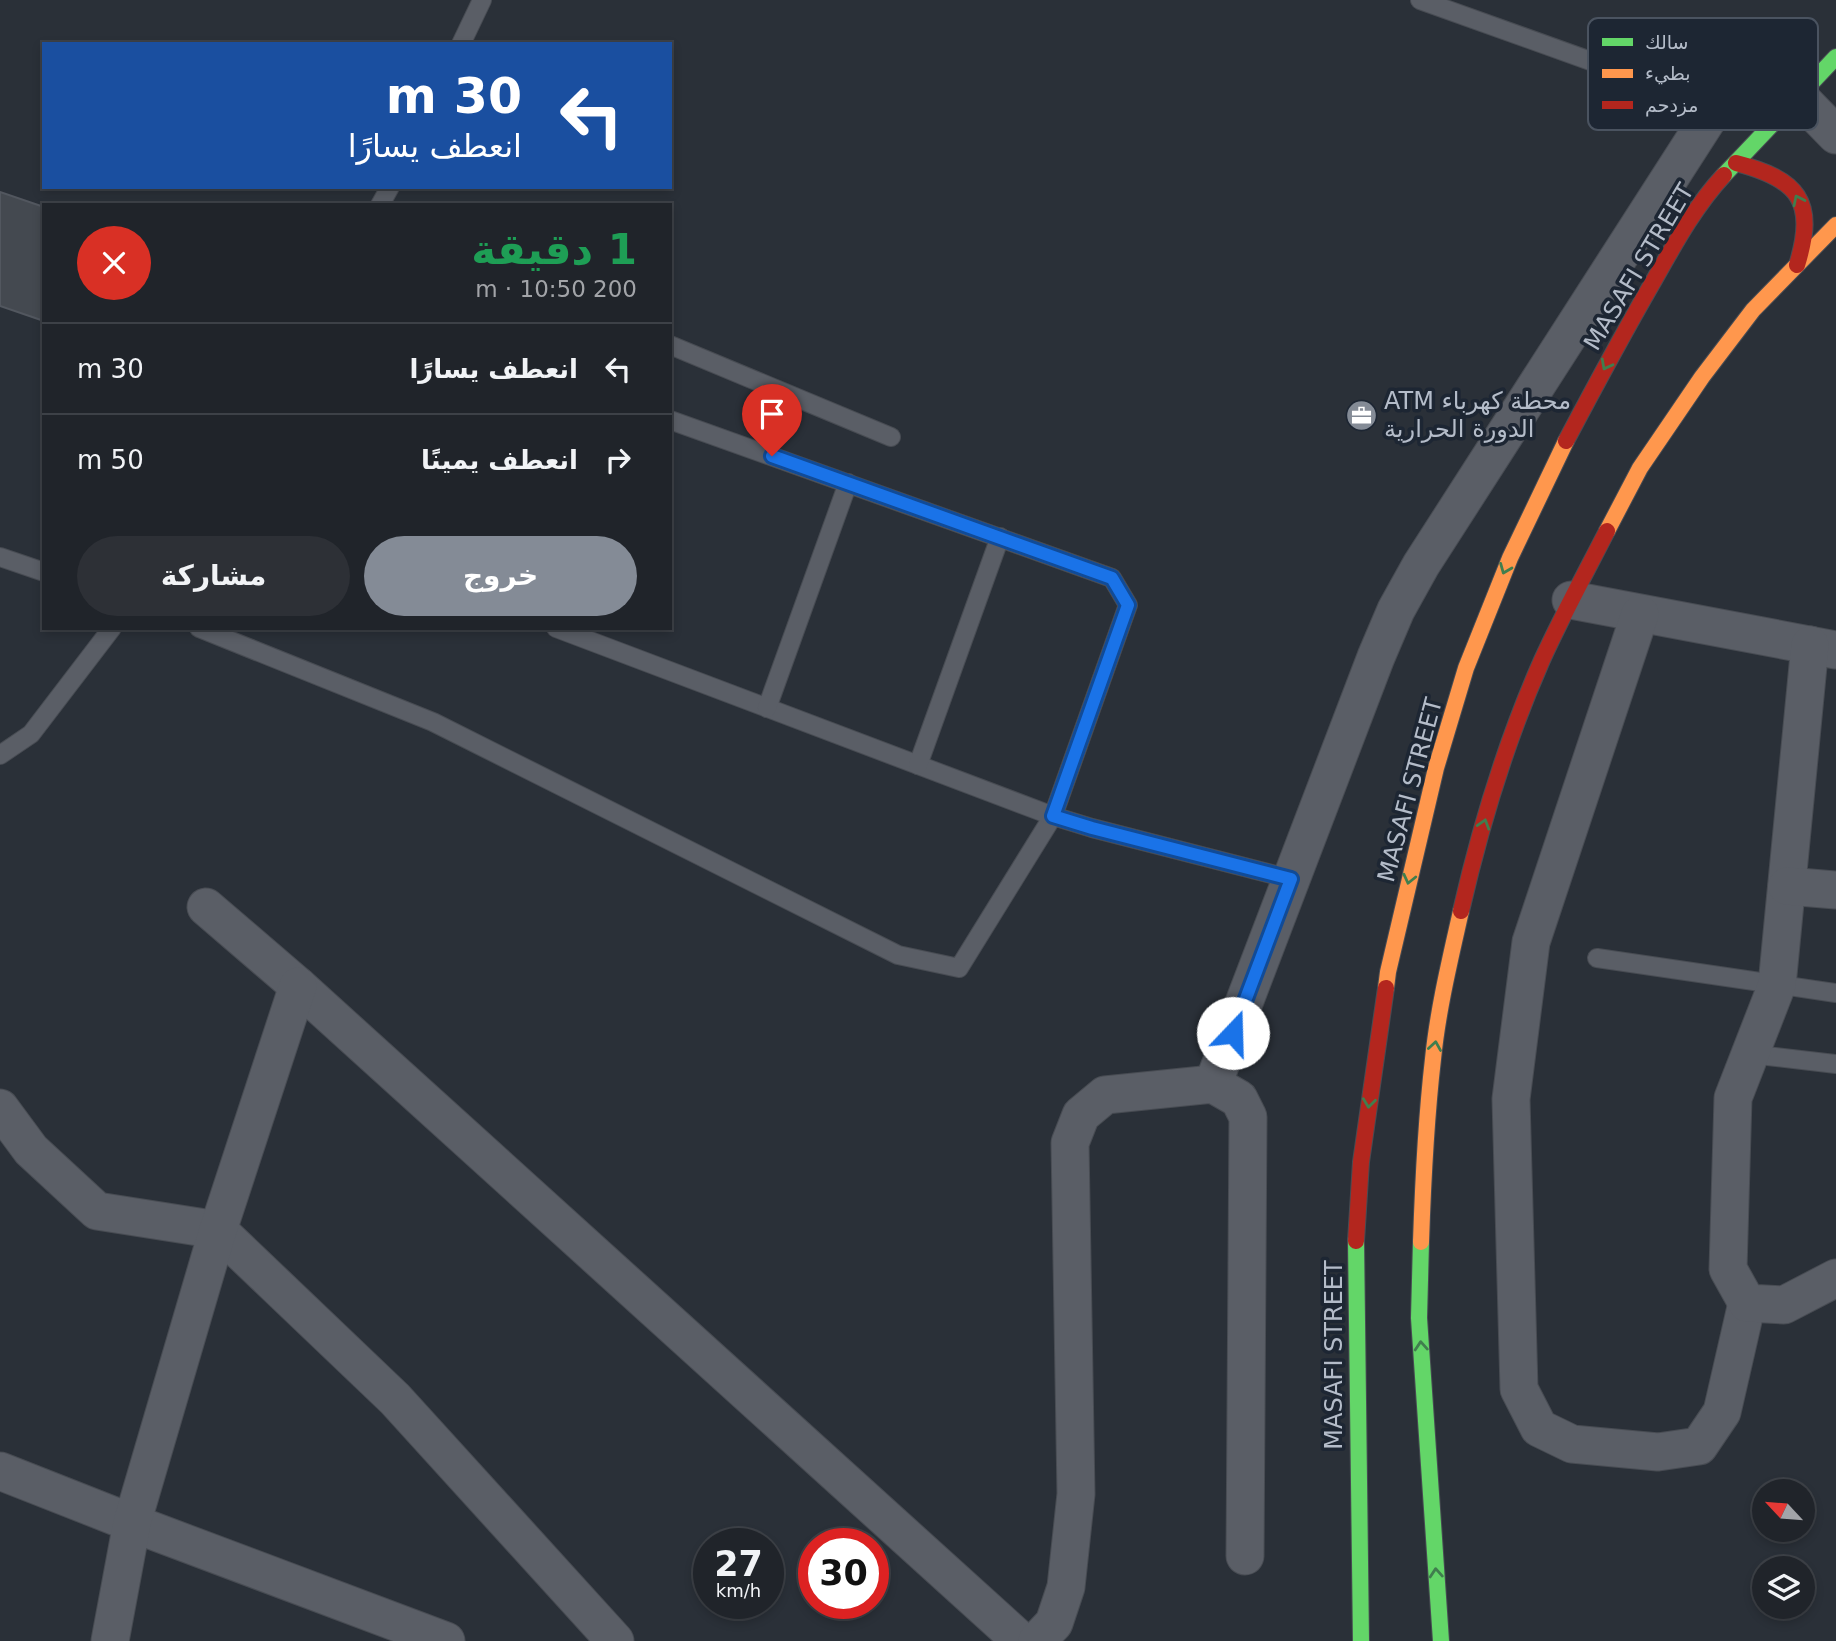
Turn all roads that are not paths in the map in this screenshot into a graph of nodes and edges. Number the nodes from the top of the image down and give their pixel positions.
1 (482, 0) edge
2 (1420, 0) edge
3 (462, 42) edge
4 (1836, 57) edge
5 (1588, 60) edge
6 (1818, 76) edge
7 (1818, 117) edge
8 (1701, 130) edge
9 (1768, 130) edge
10 (1836, 135) edge
11 (1736, 163) junction
12 (1836, 225) edge
13 (1797, 265) junction
14 (672, 346) edge
15 (672, 421) edge
16 (891, 437) dead end
17 (848, 484) junction
18 (1000, 537) junction
19 (0, 557) edge
20 (42, 571) edge
21 (1571, 600) junction
22 (1640, 614) junction
23 (110, 630) edge
24 (204, 630) edge
25 (561, 630) edge
26 (1823, 648) edge
27 (767, 708) junction
28 (0, 755) edge
29 (918, 765) junction
30 (1053, 816) junction
31 (1291, 879) junction
32 (1787, 886) junction
33 (1836, 890) edge
34 (206, 907) dead end
35 (1597, 958) dead end
36 (1777, 985) junction
37 (298, 986) junction
38 (1836, 993) edge
39 (1750, 1054) junction
40 (1836, 1064) edge
41 (1213, 1084) junction
42 (0, 1108) edge
43 (218, 1230) junction
44 (1836, 1278) edge
45 (1747, 1303) junction
46 (0, 1471) edge
47 (132, 1523) junction
48 (1245, 1556) dead end
49 (110, 1641) edge
50 (446, 1641) edge
51 (615, 1641) edge
52 (1021, 1641) edge
53 (1037, 1641) edge
54 (1361, 1641) edge
55 (1441, 1641) edge

1 - 3 lane
2 - 5 lane
4 - 6 main road, MASAFI STREET
7 - 10 street
8 - 31 street
9 - 11 main road, MASAFI STREET
13 -> 11 main road
11 -> 54 main road, MASAFI STREET
12 - 13 main road
13 - 21 main road
14 - 16 lane
15 - 17 lane
17 - 18 lane
17 - 27 lane
18 - 29 lane
18 - 30 lane
19 - 20 lane
21 - 22 street
55 -> 21 main road
22 - 26 street
22 - 45 street
23 - 28 lane
24 - 30 lane
25 - 27 lane
26 - 32 street
27 - 29 lane
29 - 30 lane
30 - 31 lane
31 - 41 street
32 - 33 street
32 - 36 street
34 - 37 street
35 - 36 lane
36 - 38 lane
36 - 39 street
37 - 43 street
37 - 52 street
39 - 40 lane
39 - 45 street
41 - 48 street
41 - 53 street
42 - 43 street
43 - 47 street
43 - 51 street
44 - 45 street
46 - 47 street
47 - 49 street
47 - 50 street

